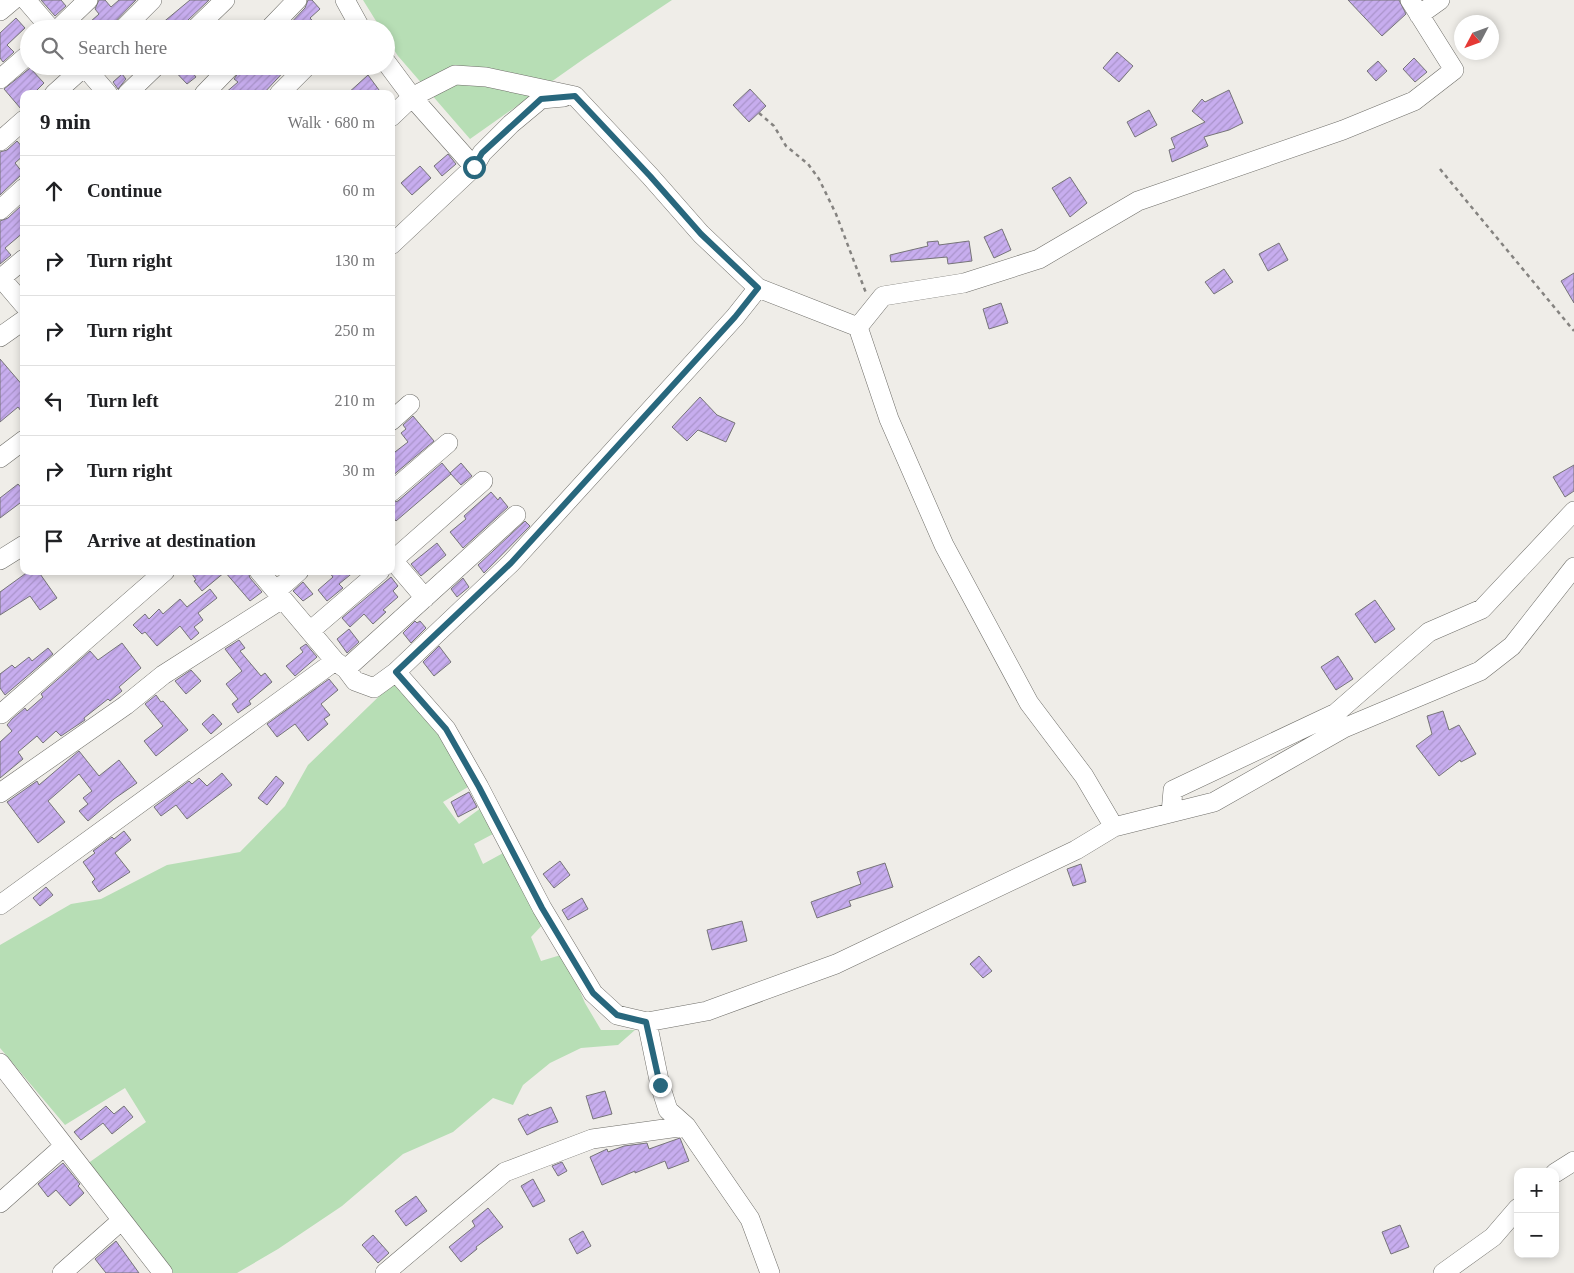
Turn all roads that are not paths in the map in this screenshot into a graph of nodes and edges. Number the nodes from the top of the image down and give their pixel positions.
1 (13, 0) edge
2 (26, 0) edge
3 (88, 0) edge
4 (152, 0) edge
5 (225, 0) edge
6 (297, 0) edge
7 (345, 0) edge
8 (1440, 0) edge
9 (1415, 8) edge
10 (0, 11) edge
11 (43, 20) edge
12 (67, 20) edge
13 (132, 20) edge
14 (204, 20) edge
15 (278, 20) edge
16 (353, 20) edge
17 (20, 62) edge
18 (395, 74) edge
19 (74, 75) edge
20 (92, 75) edge
21 (147, 75) edge
22 (222, 75) edge
23 (298, 75) edge
24 (0, 79) edge
25 (58, 90) edge
26 (105, 90) edge
27 (131, 90) edge
28 (208, 90) edge
29 (283, 90) edge
30 (575, 96) junction
31 (412, 97) junction
32 (395, 113) edge
33 (20, 124) edge
34 (0, 141) edge
35 (474, 167) junction
36 (20, 192) edge
37 (0, 210) edge
38 (395, 241) edge
39 (20, 262) edge
40 (0, 278) edge
41 (758, 288) junction
42 (20, 300) edge
43 (20, 323) edge
44 (858, 327) junction
45 (0, 338) edge
46 (410, 404) dead end
47 (395, 417) edge
48 (20, 443) edge
49 (448, 443) dead end
50 (0, 458) edge
51 (483, 481) dead end
52 (395, 489) edge
53 (1574, 511) edge
54 (516, 514) dead end
55 (20, 548) edge
56 (395, 558) edge
57 (0, 560) edge
58 (1574, 567) edge
59 (395, 569) edge
60 (161, 575) edge
61 (262, 575) edge
62 (296, 575) edge
63 (375, 575) edge
64 (279, 595) junction
65 (425, 598) junction
66 (310, 631) junction
67 (340, 665) junction
68 (396, 672) junction
69 (0, 712) edge
70 (0, 793) edge
71 (1171, 813) junction
72 (1114, 828) junction
73 (0, 904) edge
74 (646, 1022) junction
75 (0, 1063) edge
76 (7, 1086) edge
77 (686, 1126) junction
78 (64, 1146) junction
79 (1574, 1161) edge
80 (1559, 1170) edge
81 (0, 1203) edge
82 (1514, 1212) edge
83 (122, 1220) junction
84 (62, 1273) edge
85 (163, 1273) edge
86 (385, 1273) edge
87 (770, 1273) edge
88 (1443, 1273) edge

1 - 10 street
2 - 11 street
3 - 12 street
4 - 13 street
5 - 14 street
6 - 15 street
7 - 16 street
8 - 9 street
9 - 44 street
17 - 24 street
18 - 31 street
19 - 25 street
20 - 26 street
21 - 27 street
22 - 28 street
23 - 29 street
30 - 31 street
30 - 35 street
30 - 41 street
31 - 32 street
31 - 35 street
33 - 34 street
35 - 38 street
36 - 37 street
39 - 40 street
40 - 42 street
41 - 44 street
41 - 68 street
43 - 45 street
44 - 72 street
46 - 47 street
48 - 50 street
49 - 52 street
51 - 56 street
53 - 71 street
54 - 65 street
55 - 57 street
58 - 71 street
59 - 65 street
60 - 69 street
61 - 64 street
62 - 64 street
63 - 66 street
64 - 66 street
64 - 70 street
65 - 67 street
66 - 67 street
67 - 68 street
67 - 73 street
68 - 74 street
71 - 72 street
72 - 74 street
74 - 77 street
75 - 76 street
76 - 78 street
77 - 86 street
77 - 87 street
78 - 81 street
78 - 83 street
79 - 80 street
82 - 88 street
83 - 84 street
83 - 85 street

